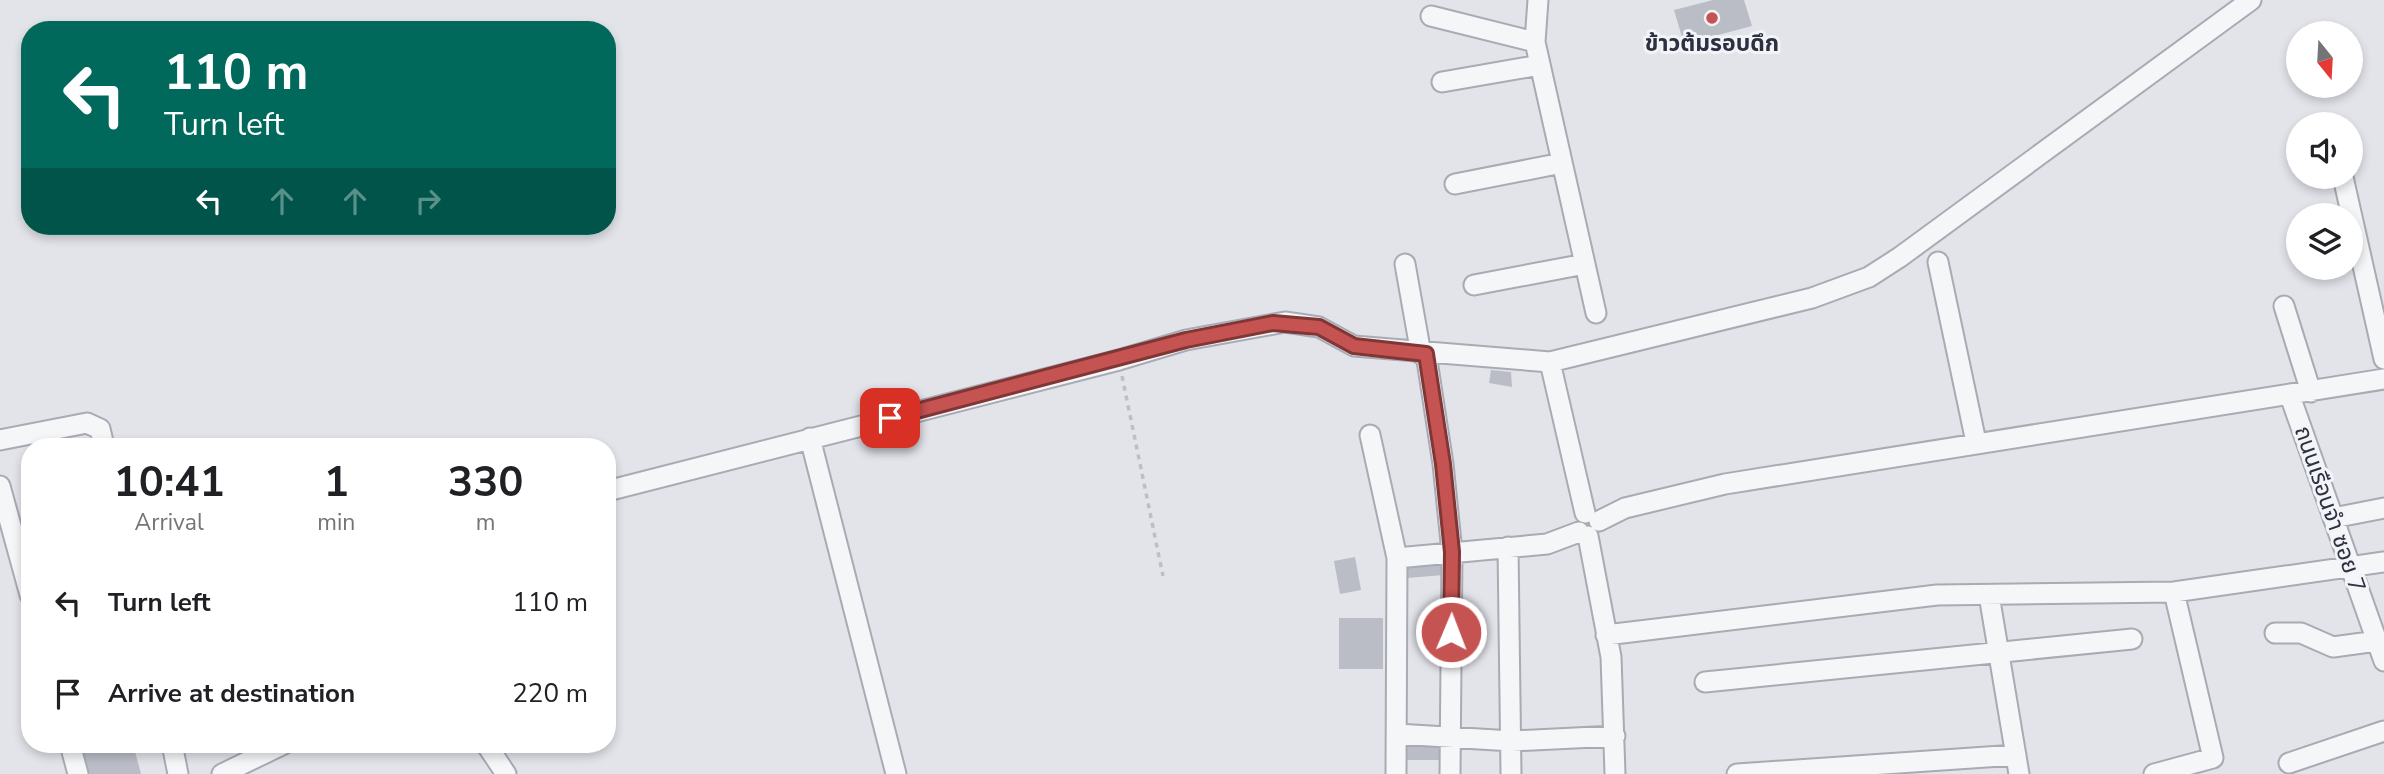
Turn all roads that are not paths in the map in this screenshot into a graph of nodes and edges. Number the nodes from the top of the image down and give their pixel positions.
1 (1538, 0) edge
2 (2251, 0) edge
3 (1431, 16) dead end
4 (1535, 43) junction
5 (1540, 65) junction
6 (1442, 82) dead end
7 (1562, 163) junction
8 (1455, 184) dead end
9 (2346, 189) edge
10 (1938, 262) dead end
11 (1405, 264) dead end
12 (1585, 264) junction
13 (1474, 285) dead end
14 (2284, 306) dead end
15 (1596, 313) dead end
16 (1424, 354) junction
17 (2384, 359) edge
18 (1550, 362) junction
19 (2384, 379) edge
20 (2311, 392) junction
21 (2290, 396) junction
22 (1370, 435) dead end
23 (102, 438) edge
24 (810, 438) junction
25 (0, 440) edge
26 (1976, 442) junction
27 (0, 486) edge
28 (616, 489) edge
29 (2384, 508) edge
30 (2333, 518) junction
31 (1588, 525) junction
32 (21, 545) edge
33 (1508, 547) junction
34 (1452, 552) junction
35 (1397, 558) junction
36 (2384, 562) edge
37 (2350, 568) junction
38 (2174, 592) junction
39 (1989, 596) junction
40 (2275, 633) dead end
41 (1606, 635) junction
42 (2133, 639) dead end
43 (2377, 641) junction
44 (1999, 650) junction
45 (2384, 661) edge
46 (1705, 682) dead end
47 (2384, 731) edge
48 (1397, 734) junction
49 (1615, 736) junction
50 (1450, 739) junction
51 (1512, 741) junction
52 (72, 753) edge
53 (174, 753) edge
54 (265, 753) edge
55 (492, 753) edge
56 (2289, 763) dead end
57 (2017, 765) edge
58 (78, 774) edge
59 (178, 774) edge
60 (222, 774) edge
61 (506, 774) edge
62 (896, 774) edge
63 (1396, 774) edge
64 (1450, 774) edge
65 (1511, 774) edge
66 (1615, 774) edge
67 (1737, 774) edge
68 (2154, 774) edge

1 - 4 street
2 - 18 street
3 - 4 street
4 - 5 street
5 - 6 street
5 - 7 street
7 - 8 street
7 - 12 street
9 - 17 street
10 - 26 street
11 - 16 street
12 - 13 street
12 - 15 street
14 - 20 street
16 - 18 street
16 - 24 street
16 - 34 street
18 - 31 street
19 - 20 street
20 - 21 street
21 - 26 street
21 - 30 street, ถนนเรือนจำ ซอย 7
22 - 35 street
23 - 25 street
24 - 28 street
24 - 62 street
26 - 31 street
27 - 32 street
29 - 30 street
30 - 37 street, ถนนเรือนจำ ซอย 7
31 - 33 street
31 - 41 street
33 - 34 street
33 - 51 street
34 - 35 street
34 - 50 street
35 - 48 street
36 - 37 street
37 - 38 street
37 - 43 street, ถนนเรือนจำ ซอย 7
38 - 39 street
38 - 68 street
39 - 41 street
39 - 44 street
40 - 43 street
41 - 49 street
42 - 44 street
43 - 45 street, ถนนเรือนจำ ซอย 7
44 - 46 street
44 - 57 street
47 - 56 street
48 - 50 street
48 - 63 street
49 - 51 street
49 - 66 street
50 - 51 street
50 - 64 street
51 - 65 street
52 - 58 street
53 - 59 street
54 - 60 street
55 - 61 street
57 - 67 street

